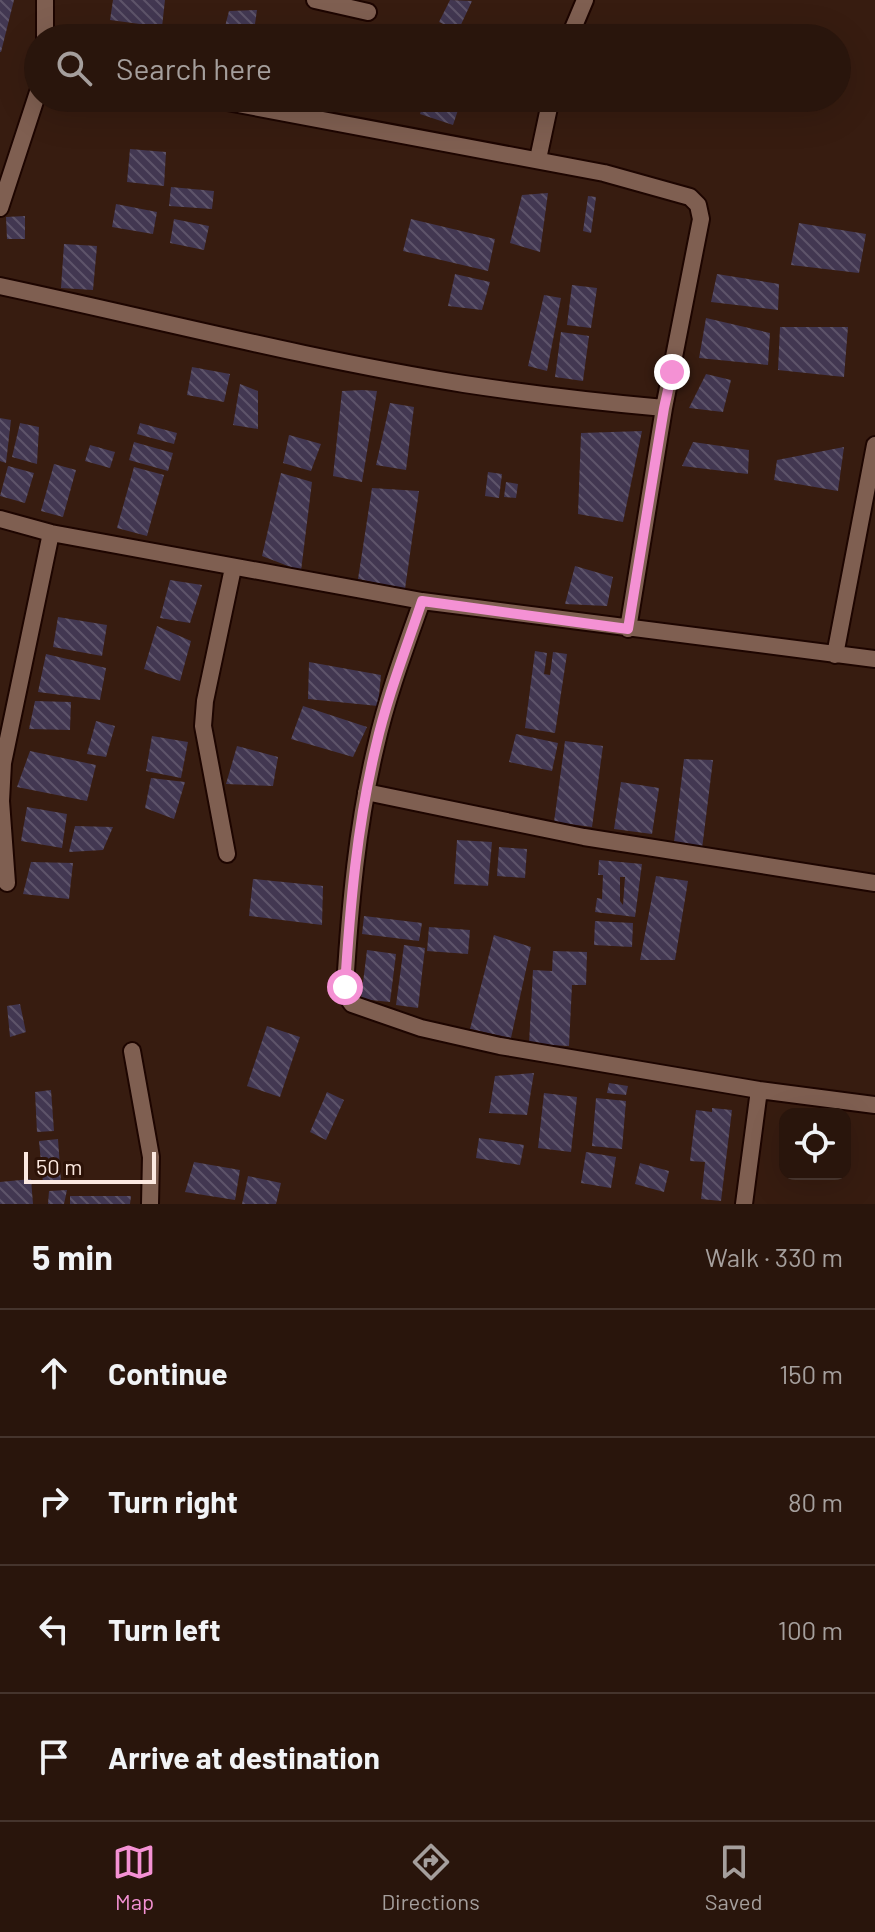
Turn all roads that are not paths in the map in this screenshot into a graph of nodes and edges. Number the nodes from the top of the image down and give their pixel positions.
1 (45, 0) edge
2 (315, 0) edge
3 (585, 0) edge
4 (368, 12) dead end
5 (45, 24) edge
6 (575, 24) edge
7 (31, 112) edge
8 (282, 112) edge
9 (548, 112) edge
10 (538, 159) junction
11 (0, 208) edge
12 (0, 286) edge
13 (664, 408) junction
14 (875, 445) edge
15 (0, 519) edge
16 (51, 533) junction
17 (233, 568) junction
18 (422, 601) junction
19 (628, 629) junction
20 (835, 655) junction
21 (875, 659) edge
22 (1, 762) edge
23 (366, 792) junction
24 (227, 854) dead end
25 (7, 883) dead end
26 (875, 883) edge
27 (132, 1051) dead end
28 (759, 1090) junction
29 (875, 1105) edge
30 (150, 1204) edge
31 (744, 1204) edge

1 - 5 street
2 - 4 street
3 - 6 street
7 - 11 street
8 - 10 street
9 - 10 street
10 - 13 street
12 - 13 street
13 - 19 street
14 - 20 street
15 - 16 street
16 - 17 street
16 - 22 street
17 - 18 street
17 - 24 street
18 - 19 street
18 - 23 street
19 - 20 street
20 - 21 street
22 - 25 street
23 - 26 street
23 - 28 street
27 - 30 street
28 - 29 street
28 - 31 street

